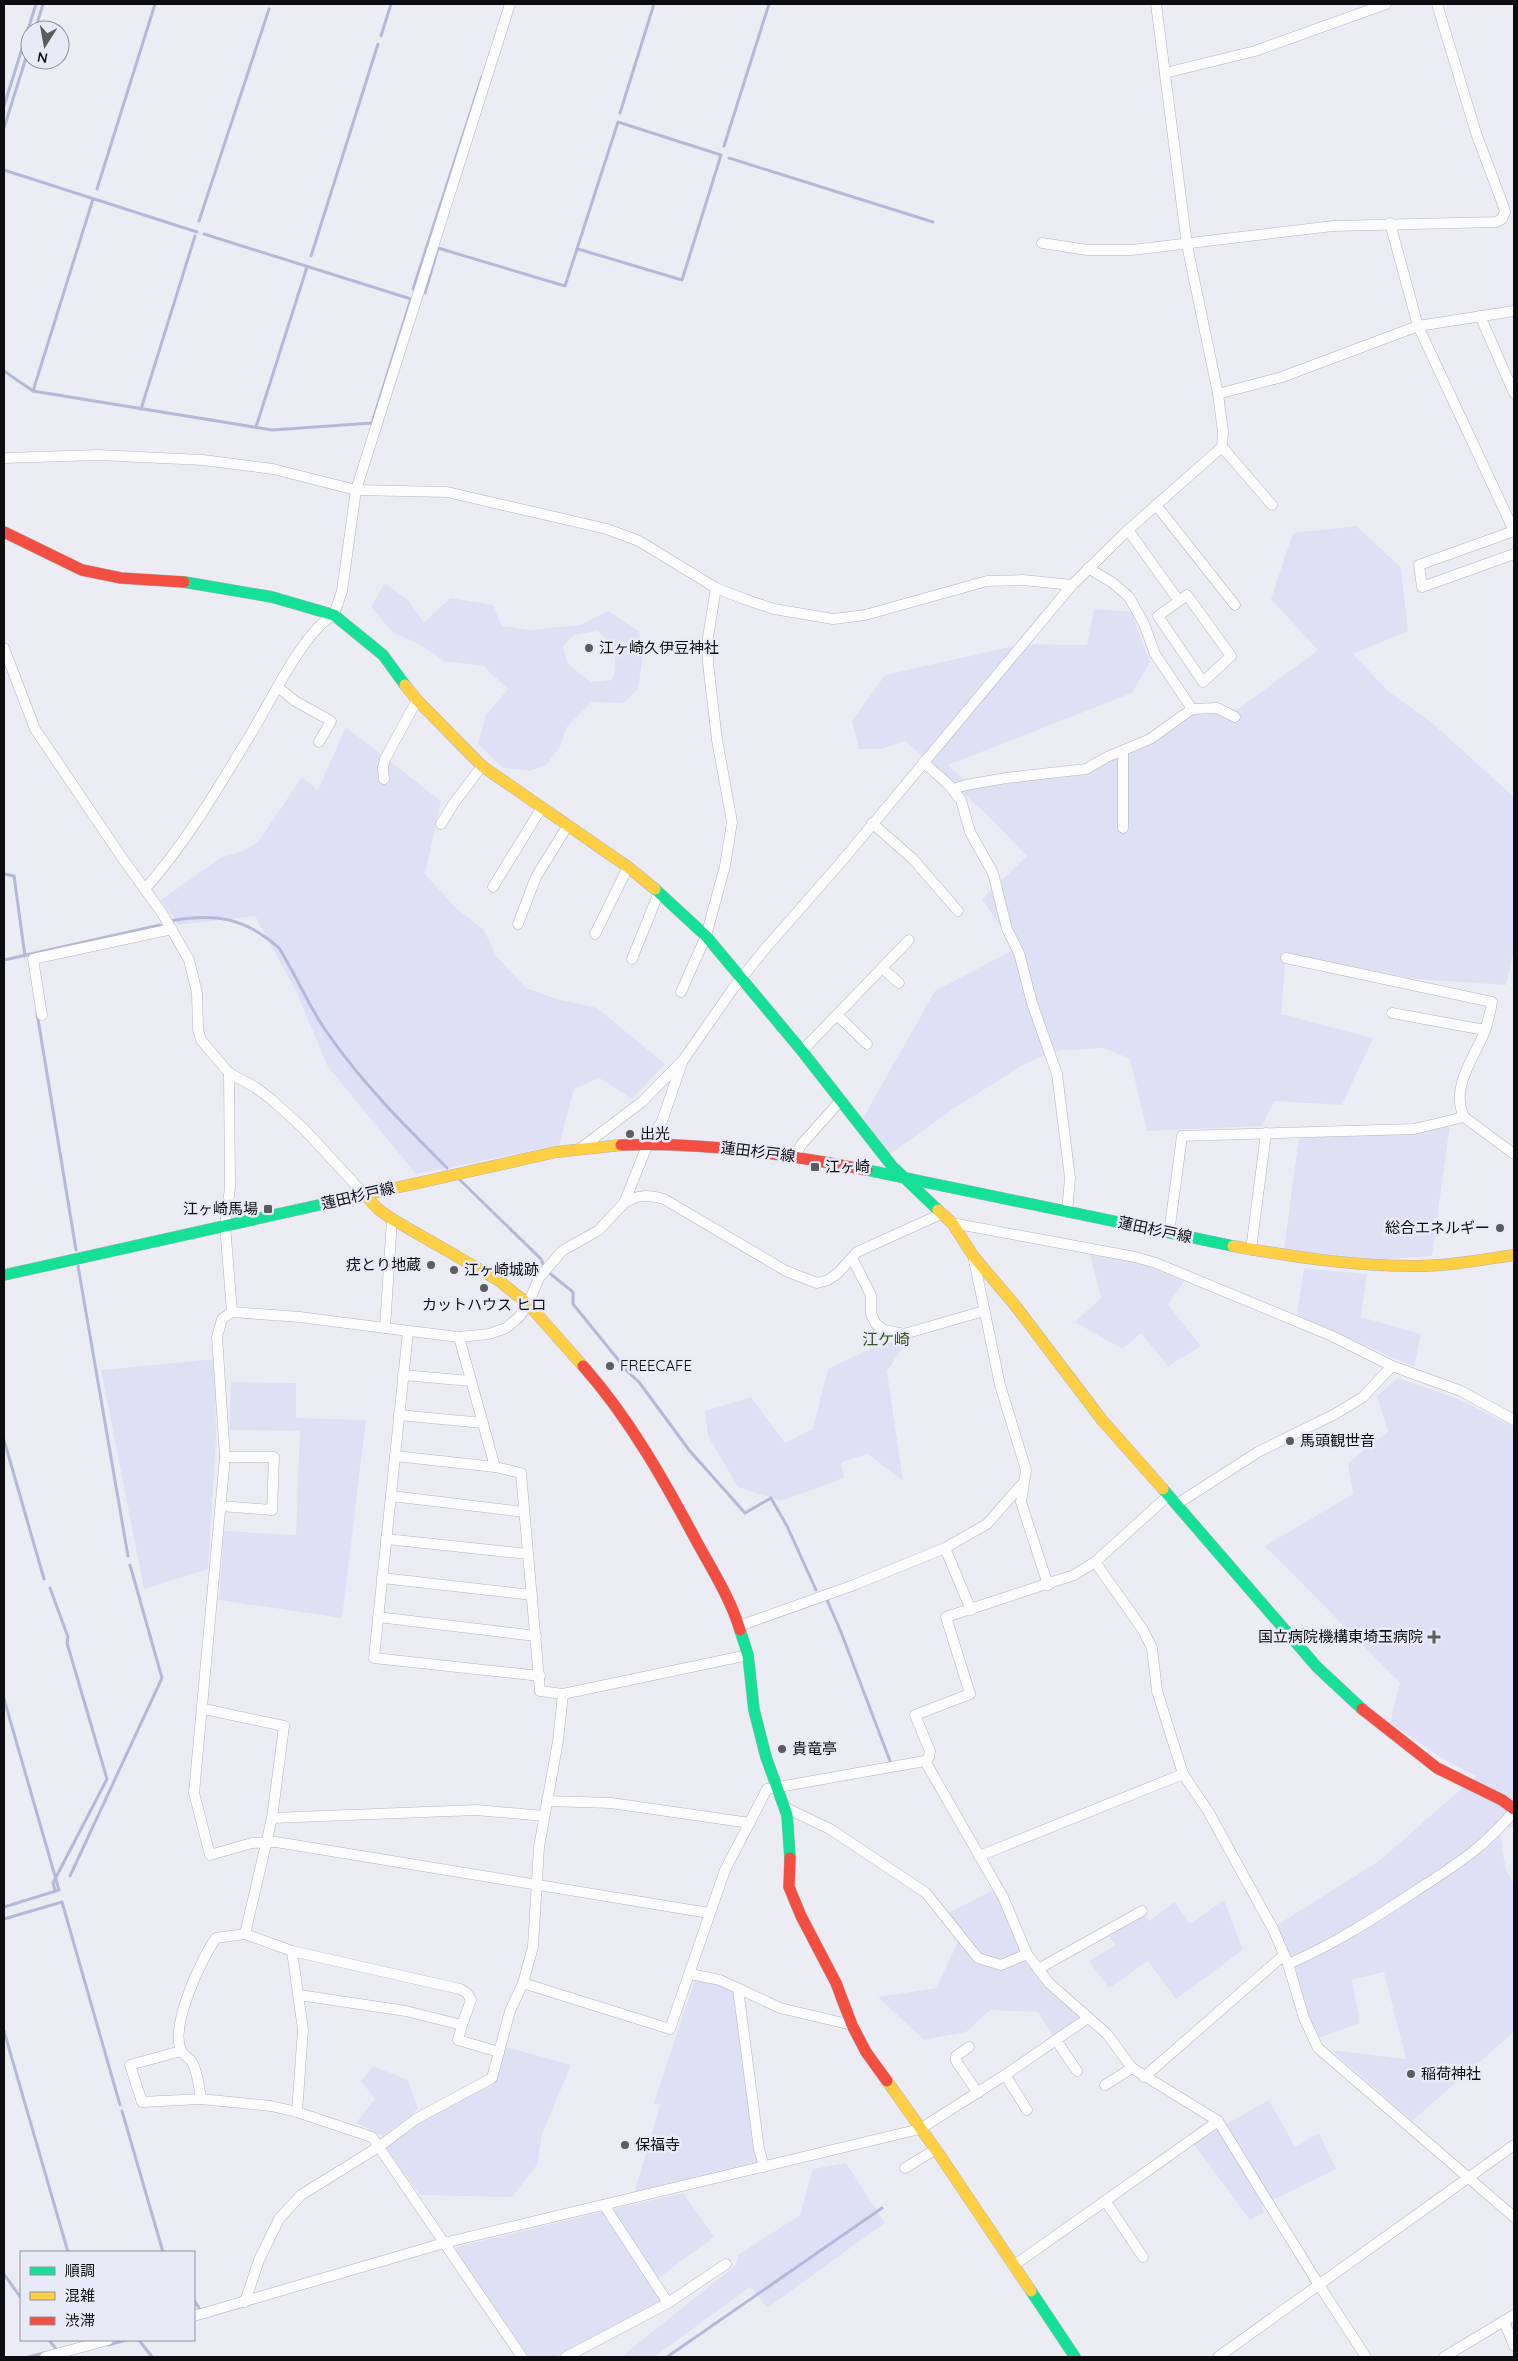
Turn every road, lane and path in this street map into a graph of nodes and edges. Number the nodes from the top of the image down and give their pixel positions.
1 (510, 4) edge
2 (1156, 4) edge
3 (1386, 4) edge
4 (1437, 4) edge
5 (1165, 73) junction
6 (1390, 223) junction
7 (1042, 244) dead end
8 (1188, 245) junction
9 (1514, 311) edge
10 (1480, 316) junction
11 (1418, 326) junction
12 (1514, 393) edge
13 (1218, 394) junction
14 (1222, 446) junction
15 (4, 458) edge
16 (356, 490) junction
17 (1156, 505) junction
18 (1272, 505) dead end
19 (1128, 530) junction
20 (1514, 531) edge
21 (4, 532) edge
22 (1514, 554) edge
23 (1088, 568) junction
24 (1072, 584) junction
25 (716, 588) junction
26 (1179, 601) junction
27 (1235, 605) dead end
28 (334, 615) junction
29 (4, 648) edge
30 (278, 687) junction
31 (417, 700) junction
32 (1192, 708) junction
33 (1235, 717) dead end
34 (319, 742) dead end
35 (1123, 751) junction
36 (923, 762) junction
37 (482, 766) junction
38 (384, 779) dead end
39 (953, 789) junction
40 (542, 807) junction
41 (872, 823) junction
42 (442, 824) dead end
43 (568, 826) junction
44 (1123, 828) dead end
45 (628, 867) junction
46 (493, 887) dead end
47 (145, 889) junction
48 (659, 892) junction
49 (958, 910) dead end
50 (518, 924) dead end
51 (172, 929) junction
52 (595, 934) dead end
53 (706, 936) junction
54 (909, 940) dead end
55 (1286, 958) dead end
56 (632, 959) dead end
57 (882, 968) junction
58 (742, 978) junction
59 (899, 983) dead end
60 (681, 992) dead end
61 (1392, 1013) dead end
62 (42, 1015) dead end
63 (837, 1015) junction
64 (1485, 1030) junction
65 (867, 1044) dead end
66 (802, 1050) junction
67 (684, 1059) junction
68 (228, 1073) junction
69 (841, 1100) junction
70 (1464, 1117) junction
71 (1266, 1133) junction
72 (648, 1146) junction
73 (582, 1148) junction
74 (1514, 1154) edge
75 (795, 1156) junction
76 (904, 1178) junction
77 (364, 1194) junction
78 (624, 1203) junction
79 (1067, 1212) junction
80 (941, 1214) junction
81 (392, 1219) junction
82 (952, 1223) junction
83 (226, 1225) junction
84 (1169, 1233) junction
85 (1251, 1250) junction
86 (1514, 1255) edge
87 (974, 1257) junction
88 (852, 1258) junction
89 (4, 1276) edge
90 (528, 1304) junction
91 (984, 1311) junction
92 (232, 1312) junction
93 (385, 1328) junction
94 (408, 1332) junction
95 (459, 1337) junction
96 (1392, 1366) junction
97 (403, 1375) junction
98 (471, 1381) junction
99 (399, 1416) junction
100 (1514, 1420) edge
101 (483, 1423) junction
102 (395, 1456) junction
103 (225, 1457) junction
104 (495, 1467) junction
105 (1023, 1483) junction
106 (1169, 1495) junction
107 (391, 1496) junction
108 (1178, 1504) junction
109 (221, 1506) junction
110 (524, 1512) junction
111 (386, 1538) junction
112 (944, 1548) junction
113 (528, 1554) junction
114 (1094, 1562) junction
115 (382, 1578) junction
116 (1048, 1585) junction
117 (532, 1595) junction
118 (971, 1610) junction
119 (378, 1616) junction
120 (739, 1626) junction
121 (536, 1636) junction
122 (748, 1655) junction
123 (540, 1676) junction
124 (563, 1694) junction
125 (204, 1709) junction
126 (926, 1761) junction
127 (1183, 1774) junction
128 (777, 1788) junction
129 (547, 1801) junction
130 (784, 1807) junction
131 (1514, 1810) edge
132 (544, 1816) junction
133 (272, 1818) junction
134 (750, 1823) junction
135 (267, 1841) junction
136 (979, 1856) junction
137 (538, 1884) junction
138 (1142, 1912) dead end
139 (710, 1913) junction
140 (245, 1934) junction
141 (292, 1951) junction
142 (1027, 1954) junction
143 (1286, 1960) junction
144 (1038, 1969) junction
145 (690, 1974) junction
146 (523, 1983) junction
147 (738, 1989) junction
148 (299, 1995) junction
149 (1088, 2018) junction
150 (462, 2025) junction
151 (852, 2025) junction
152 (1056, 2040) junction
153 (969, 2047) dead end
154 (182, 2051) junction
155 (499, 2052) junction
156 (1132, 2068) junction
157 (1077, 2071) dead end
158 (1005, 2075) junction
159 (1144, 2077) junction
160 (1105, 2085) dead end
161 (978, 2093) junction
162 (201, 2099) junction
163 (1027, 2110) dead end
164 (297, 2112) junction
165 (1218, 2121) junction
166 (920, 2129) junction
167 (1514, 2145) edge
168 (380, 2146) junction
169 (938, 2153) junction
170 (764, 2167) junction
171 (905, 2168) dead end
172 (1468, 2178) junction
173 (1106, 2202) junction
174 (604, 2205) junction
175 (1514, 2217) edge
176 (444, 2243) junction
177 (1143, 2257) dead end
178 (726, 2264) dead end
179 (1014, 2266) junction
180 (1319, 2285) junction
181 (245, 2302) junction
182 (668, 2303) junction
183 (1514, 2315) edge
184 (195, 2316) edge
185 (1504, 2321) junction
186 (104, 2341) edge
187 (1514, 2346) edge
188 (45, 2357) edge
189 (522, 2357) edge
190 (566, 2357) edge
191 (1075, 2357) edge
192 (1218, 2357) edge
193 (1366, 2357) edge
194 (1444, 2357) edge

1 - 16 street
2 - 5 street
3 - 5 street
4 - 6 street
5 - 8 street
6 - 8 street
6 - 11 street
7 - 8 street
8 - 13 street
9 - 10 street
10 - 11 street
10 - 12 street
11 - 13 street
11 - 20 street
13 - 14 street
14 - 17 street
14 - 18 street
15 - 16 street
16 - 25 street
16 - 28 street
17 - 19 street
17 - 27 street
19 - 23 street
19 - 26 street
20 - 22 street
21 - 28 street
23 - 24 street
23 - 32 street
24 - 25 street
24 - 36 street
25 - 53 street
26 - 26 street
28 - 30 street
28 - 31 street
29 - 47 street
30 - 34 street
30 - 47 street
31 - 37 street
31 - 38 street
32 - 33 street
32 - 35 street
35 - 39 street
35 - 44 street
36 - 39 street
36 - 41 street
37 - 40 street
37 - 42 street
39 - 79 street
40 - 43 street
40 - 46 street
41 - 49 street
41 - 58 street
43 - 45 street
43 - 50 street
45 - 48 street
45 - 52 street
47 - 51 street
48 - 53 street
48 - 56 street
51 - 62 street
51 - 68 street
53 - 58 street
53 - 60 street
54 - 57 street
55 - 64 street
57 - 59 street
57 - 63 street
58 - 66 street
58 - 67 street
61 - 64 street
63 - 65 street
63 - 66 street
64 - 70 street
66 - 69 street
67 - 72 street
67 - 73 street
68 - 77 street
68 - 83 street
69 - 75 street
69 - 76 street
70 - 71 street
70 - 74 street
71 - 84 street
71 - 85 street
72 - 73 street, 蓮田杉戸線
72 - 75 street, 蓮田杉戸線
72 - 78 street
73 - 77 street, 蓮田杉戸線
75 - 76 street, 蓮田杉戸線
76 - 79 street, 蓮田杉戸線
76 - 80 street
77 - 81 street
77 - 83 street, 蓮田杉戸線
78 - 88 street
78 - 90 street
79 - 84 street, 蓮田杉戸線
80 - 82 street
80 - 88 street
81 - 90 street
81 - 93 street
82 - 87 street
82 - 96 street
83 - 89 street, 蓮田杉戸線
83 - 92 street
84 - 85 street, 蓮田杉戸線
85 - 86 street, 蓮田杉戸線
87 - 91 street
87 - 106 street
88 - 91 street
90 - 95 street
90 - 120 street
91 - 105 street
92 - 93 street
92 - 103 street
93 - 94 street
94 - 95 street
94 - 97 street
95 - 98 street
96 - 100 street
96 - 108 street
97 - 98 street
97 - 99 street
98 - 101 street
99 - 101 street
99 - 102 street
101 - 104 street
102 - 104 street
102 - 107 street
103 - 109 street
103 - 109 street
104 - 110 street
105 - 112 street
105 - 116 street
106 - 108 street
106 - 114 street
107 - 110 street
107 - 111 street
108 - 131 street
109 - 125 street
110 - 113 street
111 - 113 street
111 - 115 street
112 - 118 street
112 - 120 street
113 - 117 street
114 - 116 street
114 - 127 street
115 - 117 street
115 - 119 street
116 - 118 street
117 - 121 street
118 - 126 street
119 - 121 street
119 - 123 street
120 - 122 street
121 - 123 street
122 - 124 street
122 - 128 street
123 - 124 street
124 - 129 street
125 - 133 street
125 - 135 street
126 - 128 street
126 - 136 street
127 - 136 street
127 - 143 street
128 - 130 street
128 - 134 street
129 - 132 street
129 - 134 street
130 - 142 street
130 - 151 street
131 - 143 street
132 - 133 street
132 - 137 street
133 - 135 street
134 - 139 street
135 - 137 street
135 - 140 street
136 - 142 street
137 - 139 street
137 - 146 street
138 - 144 street
139 - 145 street
140 - 141 street
140 - 154 street
141 - 148 street
141 - 150 street
142 - 144 street
143 - 159 street
143 - 172 street
144 - 149 street
145 - 146 street
145 - 147 street
146 - 155 street
147 - 151 street
147 - 170 street
148 - 150 street
148 - 164 street
149 - 152 street
149 - 156 street
150 - 155 street
151 - 166 street
152 - 157 street
152 - 158 street
153 - 161 street
154 - 162 street
154 - 162 street
155 - 168 street
156 - 159 street
156 - 160 street
158 - 161 street
158 - 163 street
159 - 165 street
161 - 166 street
162 - 164 street
164 - 168 street
165 - 173 street
165 - 180 street
166 - 169 street
166 - 170 street
167 - 172 street
168 - 176 street
168 - 181 street
169 - 171 street
169 - 179 street
170 - 174 street
172 - 175 street
172 - 180 street
173 - 177 street
173 - 179 street
174 - 176 street
174 - 182 street
176 - 181 street
176 - 189 street
178 - 182 street
179 - 191 street
180 - 192 street
180 - 193 street
181 - 184 street
182 - 190 street
183 - 185 street
185 - 187 street
185 - 194 street
186 - 188 street

